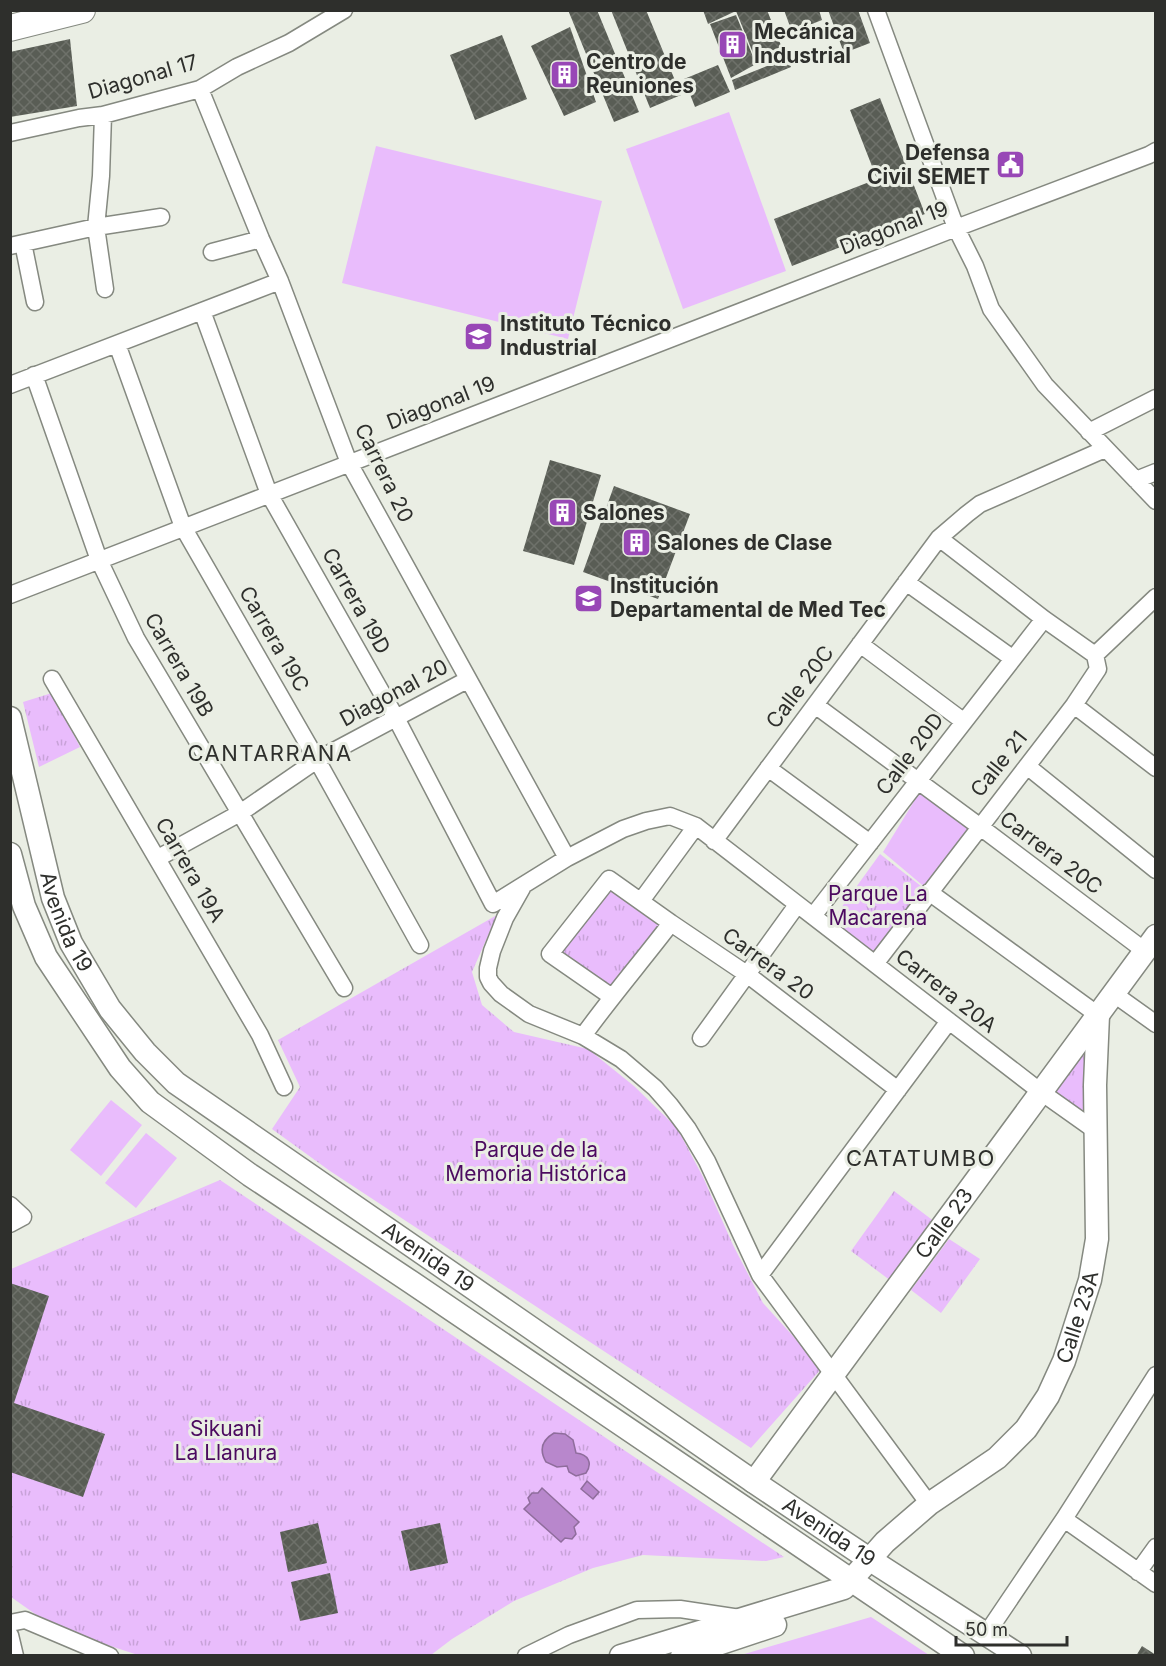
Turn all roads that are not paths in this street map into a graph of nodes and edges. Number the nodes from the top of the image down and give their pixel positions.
1 (21, 10) edge
2 (82, 10) edge
3 (344, 10) edge
4 (876, 10) edge
5 (10, 13) edge
6 (10, 28) edge
7 (200, 89) junction
8 (103, 115) junction
9 (10, 133) edge
10 (1155, 151) edge
11 (160, 218) dead end
12 (96, 227) junction
13 (956, 228) junction
14 (261, 239) junction
15 (17, 245) edge
16 (212, 252) dead end
17 (280, 281) junction
18 (105, 289) dead end
19 (35, 302) dead end
20 (202, 311) junction
21 (117, 344) junction
22 (34, 375) junction
23 (10, 385) edge
24 (1155, 398) edge
25 (1089, 432) junction
26 (1105, 449) junction
27 (349, 463) junction
28 (1155, 472) edge
29 (1136, 480) junction
30 (269, 494) junction
31 (1155, 501) edge
32 (183, 527) junction
33 (939, 538) junction
34 (99, 560) junction
35 (906, 582) junction
36 (10, 595) edge
37 (1155, 597) edge
38 (1044, 618) junction
39 (860, 644) junction
40 (1095, 655) junction
41 (1012, 658) junction
42 (52, 679) dead end
43 (467, 680) junction
44 (815, 705) junction
45 (1074, 705) junction
46 (10, 718) edge
47 (396, 718) junction
48 (963, 721) junction
49 (317, 760) junction
50 (1027, 766) junction
51 (768, 768) junction
52 (1155, 768) edge
53 (918, 782) junction
54 (240, 813) junction
55 (696, 826) junction
56 (979, 826) junction
57 (714, 841) junction
58 (870, 843) junction
59 (10, 854) edge
60 (158, 858) junction
61 (567, 858) junction
62 (1155, 870) edge
63 (523, 887) junction
64 (929, 892) junction
65 (53, 898) junction
66 (641, 901) junction
67 (797, 905) junction
68 (17, 907) edge
69 (813, 916) junction
70 (671, 923) junction
71 (1150, 944) edge
72 (420, 945) dead end
73 (875, 964) junction
74 (748, 975) junction
75 (344, 988) dead end
76 (1114, 994) junction
77 (612, 997) junction
78 (1098, 1015) junction
79 (949, 1022) junction
80 (1155, 1024) edge
81 (583, 1036) junction
82 (701, 1038) dead end
83 (284, 1087) dead end
84 (897, 1090) junction
85 (1041, 1092) junction
86 (1096, 1131) junction
87 (10, 1205) edge
88 (17, 1221) edge
89 (760, 1275) junction
90 (833, 1375) junction
91 (1155, 1375) edge
92 (754, 1482) junction
93 (929, 1504) junction
94 (1064, 1519) junction
95 (1155, 1547) edge
96 (875, 1563) junction
97 (1138, 1572) junction
98 (1155, 1584) edge
99 (857, 1585) junction
100 (744, 1619) junction
101 (10, 1623) edge
102 (987, 1633) junction
103 (10, 1635) edge
104 (103, 1655) edge
105 (15, 1656) edge
106 (526, 1656) edge
107 (621, 1656) edge
108 (682, 1656) edge
109 (963, 1656) edge
110 (1020, 1656) edge

1 - 5 main road
2 - 6 main road
3 - 7 street, Diagonal 17
4 - 13 street
7 - 8 street, Diagonal 17
7 - 14 street, Carrera 20
8 - 9 street, Diagonal 17
8 - 12 street
10 - 13 street, Diagonal 19
11 - 12 street
12 - 15 street
12 - 18 street
13 - 25 street
13 - 27 street, Diagonal 19
14 - 16 street
14 - 17 street, Carrera 20
15 - 19 street
17 - 20 street
17 - 27 street, Carrera 20
20 - 21 street
20 - 30 street, Carrera 19D
21 - 22 street
21 - 32 street, Carrera 19C
22 - 23 street
22 - 34 street, Carrera 19B
24 - 25 street
25 - 26 street
26 - 29 street
26 - 33 street, Calle 20C
27 - 30 street, Diagonal 19
27 - 43 street, Carrera 20
28 - 29 street
29 - 31 street
30 - 32 street, Diagonal 19
30 - 47 street, Carrera 19D
32 - 34 street, Diagonal 19
32 - 49 street, Carrera 19C
33 - 35 street, Calle 20C
33 - 38 street
34 - 36 street, Diagonal 19
34 - 54 street, Carrera 19B
35 - 39 street, Calle 20C
35 - 41 street
37 - 40 street
38 - 40 street
38 - 41 street, Calle 20D
39 - 44 street, Calle 20C
39 - 48 street
40 - 45 street, Calle 21
41 - 48 street, Calle 20D
42 - 60 street, Carrera 19A
43 - 47 street, Diagonal 20
43 - 61 street, Carrera 20
44 - 51 street, Calle 20C
44 - 53 street, Carrera 20C
45 - 50 street, Calle 21
45 - 52 street
46 - 65 main road, Avenida 19
47 - 49 street, Diagonal 20
47 - 63 street, Carrera 19D
48 - 53 street, Calle 20D
49 - 54 street, Diagonal 20
49 - 72 street, Carrera 19C
50 - 56 street, Calle 21
50 - 62 street
51 - 57 street, Calle 20C
51 - 58 street
53 - 56 street, Carrera 20C
53 - 58 street, Calle 20D
54 - 60 street, Diagonal 20
54 - 75 street, Carrera 19B
55 - 57 street, Carrera 20A
55 - 61 street
55 - 66 street
56 - 64 street, Calle 21
56 - 71 street, Carrera 20C
57 - 67 street, Carrera 20A
58 - 69 street, Calle 20D
59 - 68 main road, Avenida 19
60 - 83 street, Carrera 19A
61 - 63 street
63 - 81 street
64 - 73 street, Calle 21
64 - 78 street
65 - 68 main road
65 - 92 main road, Avenida 19
66 - 70 street, Carrera 20
66 - 77 street, Carrera 20
67 - 69 street, Carrera 20A
67 - 74 street
68 - 99 main road, Avenida 19
69 - 73 street, Carrera 20A
70 - 74 street, Carrera 20
70 - 77 street
71 - 76 main road, Calle 23
73 - 79 street, Carrera 20A
74 - 82 street
74 - 84 street, Carrera 20
76 - 78 main road, Calle 23
76 - 80 street
77 - 81 street
78 - 85 main road, Calle 23
78 - 86 main road, Calle 23A
79 - 84 street
79 - 85 street, Carrera 20A
81 - 89 street
84 - 89 street
85 - 86 street, Carrera 20A
85 - 90 main road, Calle 23
86 - 93 main road, Calle 23A
87 - 88 street
89 - 90 street
90 - 92 main road, Calle 23
90 - 93 street
91 - 94 street
92 - 96 main road, Avenida 19
93 - 96 main road, Calle 23A
94 - 97 street
94 - 102 street
95 - 97 street
96 - 99 main road
96 - 102 main road, Avenida 19
97 - 98 street
99 - 100 main road
99 - 108 main road
99 - 109 main road, Avenida 19
100 - 106 street
100 - 107 main road
101 - 104 street
102 - 110 main road, Avenida 19
103 - 105 street

